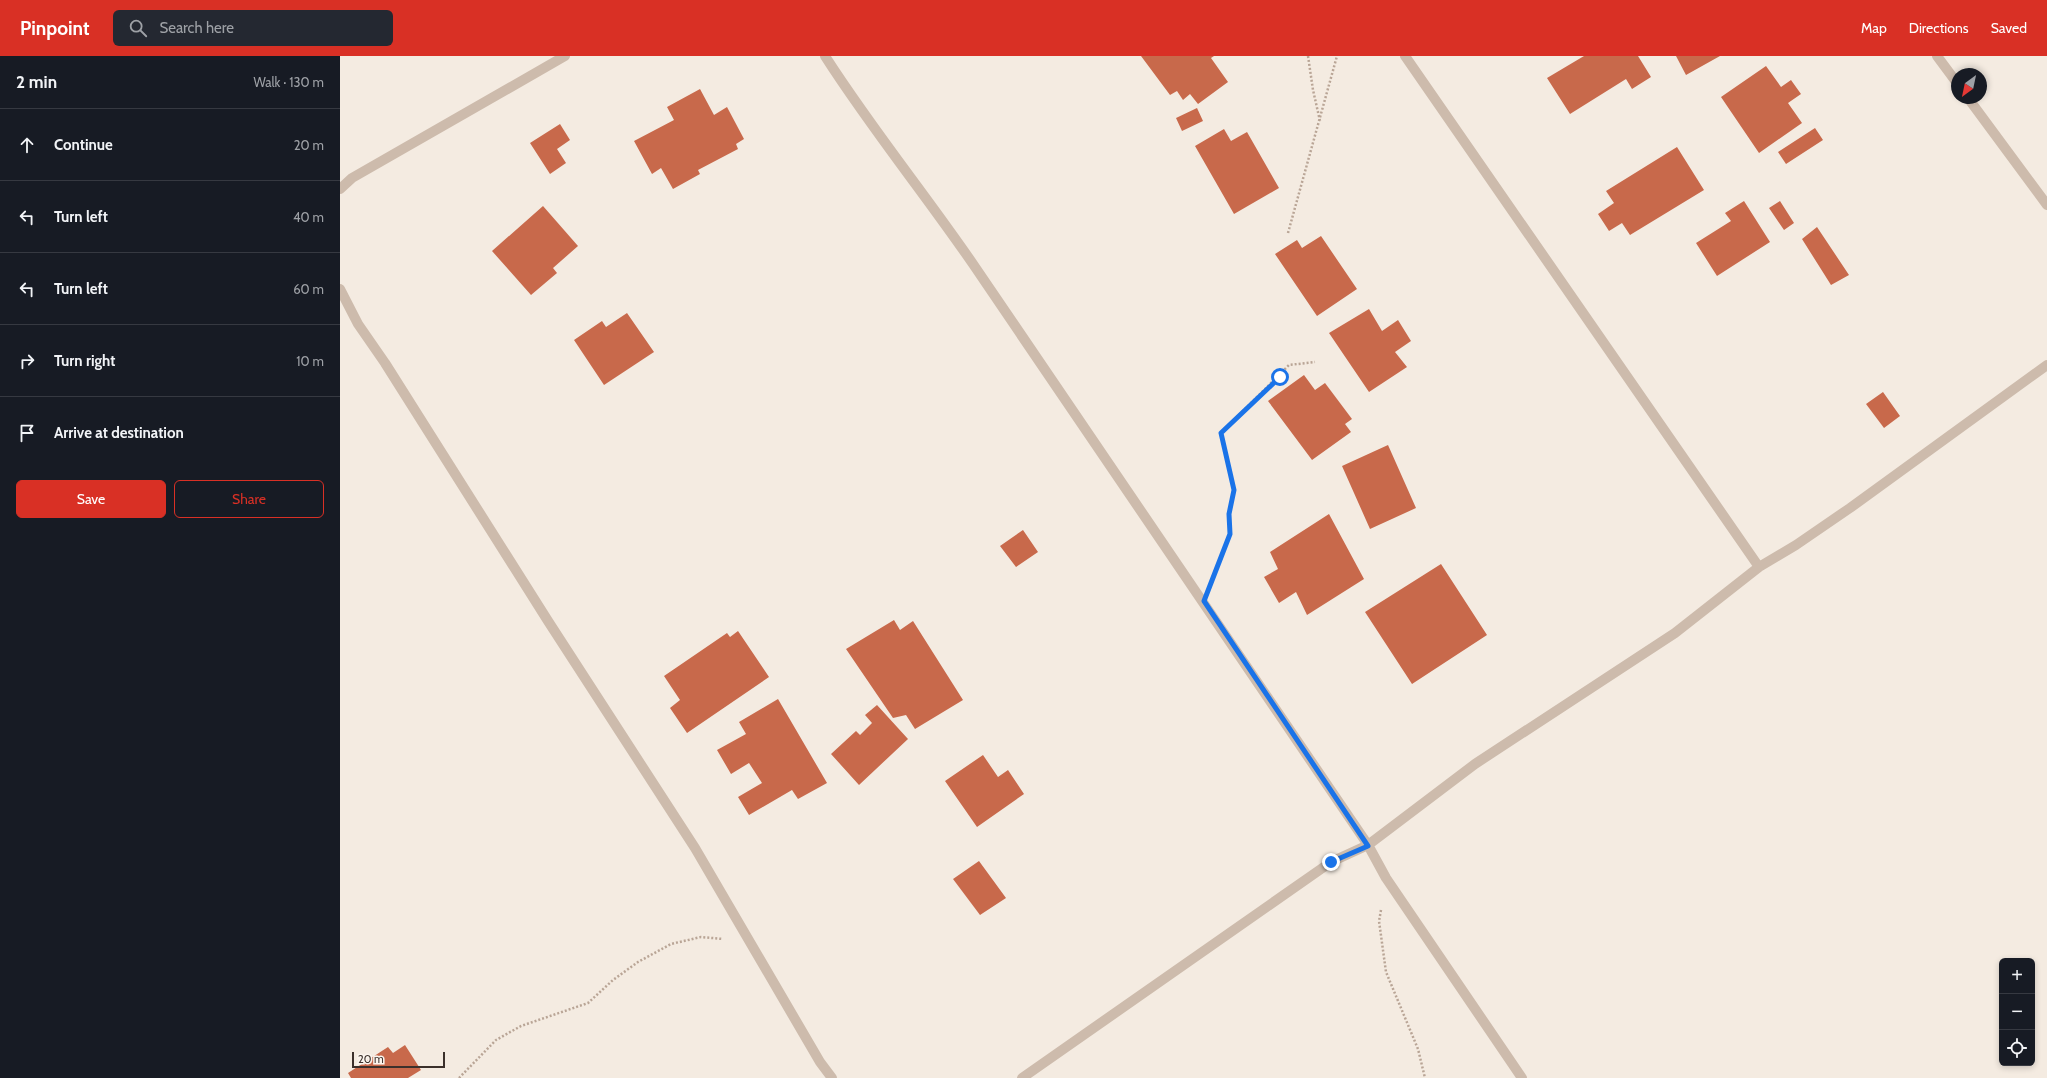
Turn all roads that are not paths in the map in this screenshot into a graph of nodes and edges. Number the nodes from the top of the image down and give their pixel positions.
1 (565, 56) edge
2 (825, 56) edge
3 (1405, 56) edge
4 (1937, 56) edge
5 (1951, 75) edge
6 (1972, 104) edge
7 (340, 189) edge
8 (2047, 205) edge
9 (340, 289) edge
10 (2047, 365) edge
11 (1759, 567) junction
12 (1368, 846) junction
13 (832, 1078) edge
14 (1022, 1078) edge
15 (1522, 1078) edge

1 - 7 street
2 - 12 street
3 - 11 street
4 - 5 street
6 - 8 street
9 - 13 street
10 - 11 street
11 - 12 street
12 - 14 street
12 - 15 street

